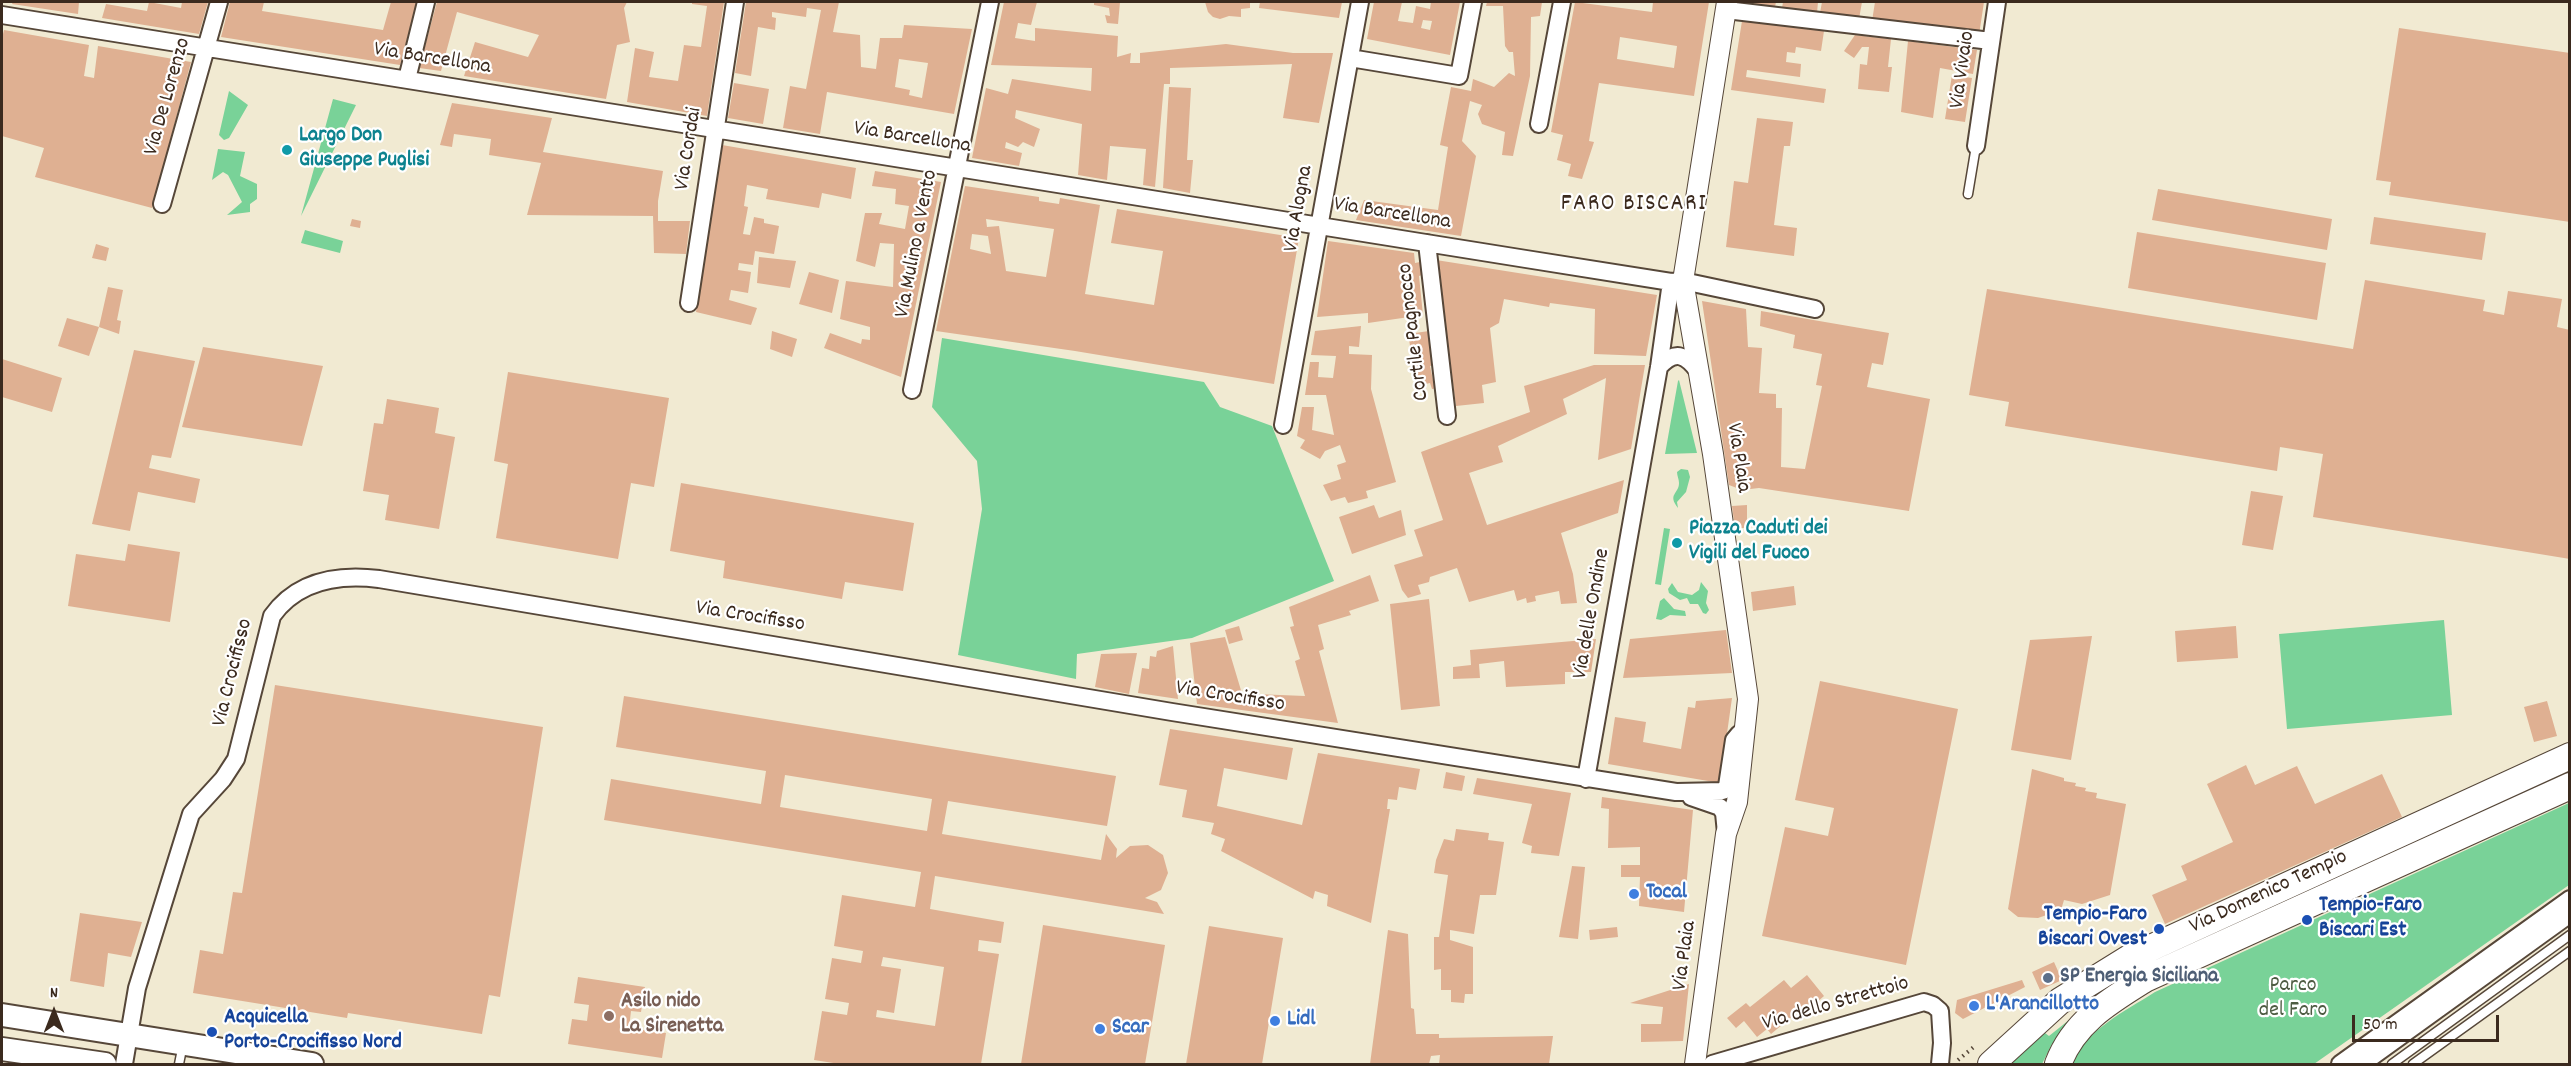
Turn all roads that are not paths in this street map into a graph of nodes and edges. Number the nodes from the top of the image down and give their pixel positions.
1 (219, 2) edge
2 (426, 2) edge
3 (735, 2) edge
4 (990, 2) edge
5 (1360, 2) edge
6 (1473, 2) edge
7 (1562, 2) edge
8 (1997, 2) edge
9 (1727, 6) edge
10 (2, 15) edge
11 (1991, 41) junction
12 (207, 47) junction
13 (1350, 58) junction
14 (407, 79) junction
15 (1539, 124) dead end
16 (716, 130) junction
17 (1976, 146) joint
18 (956, 169) junction
19 (1968, 194) dead end
20 (162, 204) dead end
21 (1320, 226) junction
22 (1427, 243) junction
23 (1677, 281) junction
24 (689, 303) dead end
25 (1815, 309) dead end
26 (1659, 367) junction
27 (1698, 371) junction
28 (912, 390) dead end
29 (1447, 416) dead end
30 (1283, 425) dead end
31 (1746, 725) junction
32 (2570, 756) edge
33 (1586, 779) junction
34 (2570, 786) edge
35 (1676, 792) junction
36 (1726, 834) junction
37 (2570, 899) edge
38 (2570, 914) edge
39 (2570, 935) edge
40 (2570, 951) edge
41 (2, 1015) edge
42 (129, 1035) junction
43 (1942, 1043) junction
44 (2, 1049) edge
45 (181, 1054) edge
46 (105, 1065) edge
47 (124, 1065) edge
48 (312, 1065) edge
49 (1695, 1065) edge
50 (1712, 1065) edge
51 (1940, 1065) edge
52 (1950, 1065) edge
53 (1991, 1065) edge
54 (2058, 1065) edge
55 (2340, 1065) edge
56 (2362, 1065) edge
57 (2392, 1065) edge
58 (2413, 1065) edge

1 - 12 street, Via De Lorenzo
2 - 14 street
3 - 16 street, Via Cordai
4 - 18 street, Via Mulino a Vento
5 - 13 street, Via Alogna
6 - 13 street
7 - 15 street
8 - 11 street, Via Vivaio
9 - 11 street
9 - 23 street, Via Plaia
10 - 12 street, Via Barcellona
11 - 17 street, Via Vivaio
12 - 14 street, Via Barcellona
12 - 20 street, Via De Lorenzo
13 - 21 street, Via Alogna
14 - 16 street, Via Barcellona
16 - 18 street, Via Barcellona
16 - 24 street, Via Cordai
17 - 19 lane
18 - 21 street, Via Barcellona
18 - 28 street, Via Mulino a Vento
21 - 22 street, Via Barcellona
21 - 30 street, Via Alogna
22 - 23 street, Via Barcellona
22 - 29 street, Cortile Pagnocco
23 - 25 street, Via Barcellona
23 - 26 street, Via delle Ondine
23 - 27 street, Via Plaia
26 - 27 street
26 - 33 street, Via delle Ondine
27 - 31 street, Via Plaia
31 - 35 street
31 - 36 street, Via Plaia
32 - 53 main road, Via Domenico Tempio
33 - 35 street, Via Crocifisso
33 - 42 street, Via Crocifisso
34 - 54 main road, Via Domenico Tempio
35 - 36 street
36 - 49 street, Via Plaia
37 - 55 street
38 - 56 street
39 - 57 lane
40 - 58 lane
41 - 42 main road
42 - 45 main road
42 - 47 street, Via Crocifisso
43 - 50 street, Via dello Strettoio
43 - 51 street
43 - 52 street
44 - 46 main road
45 - 48 main road

